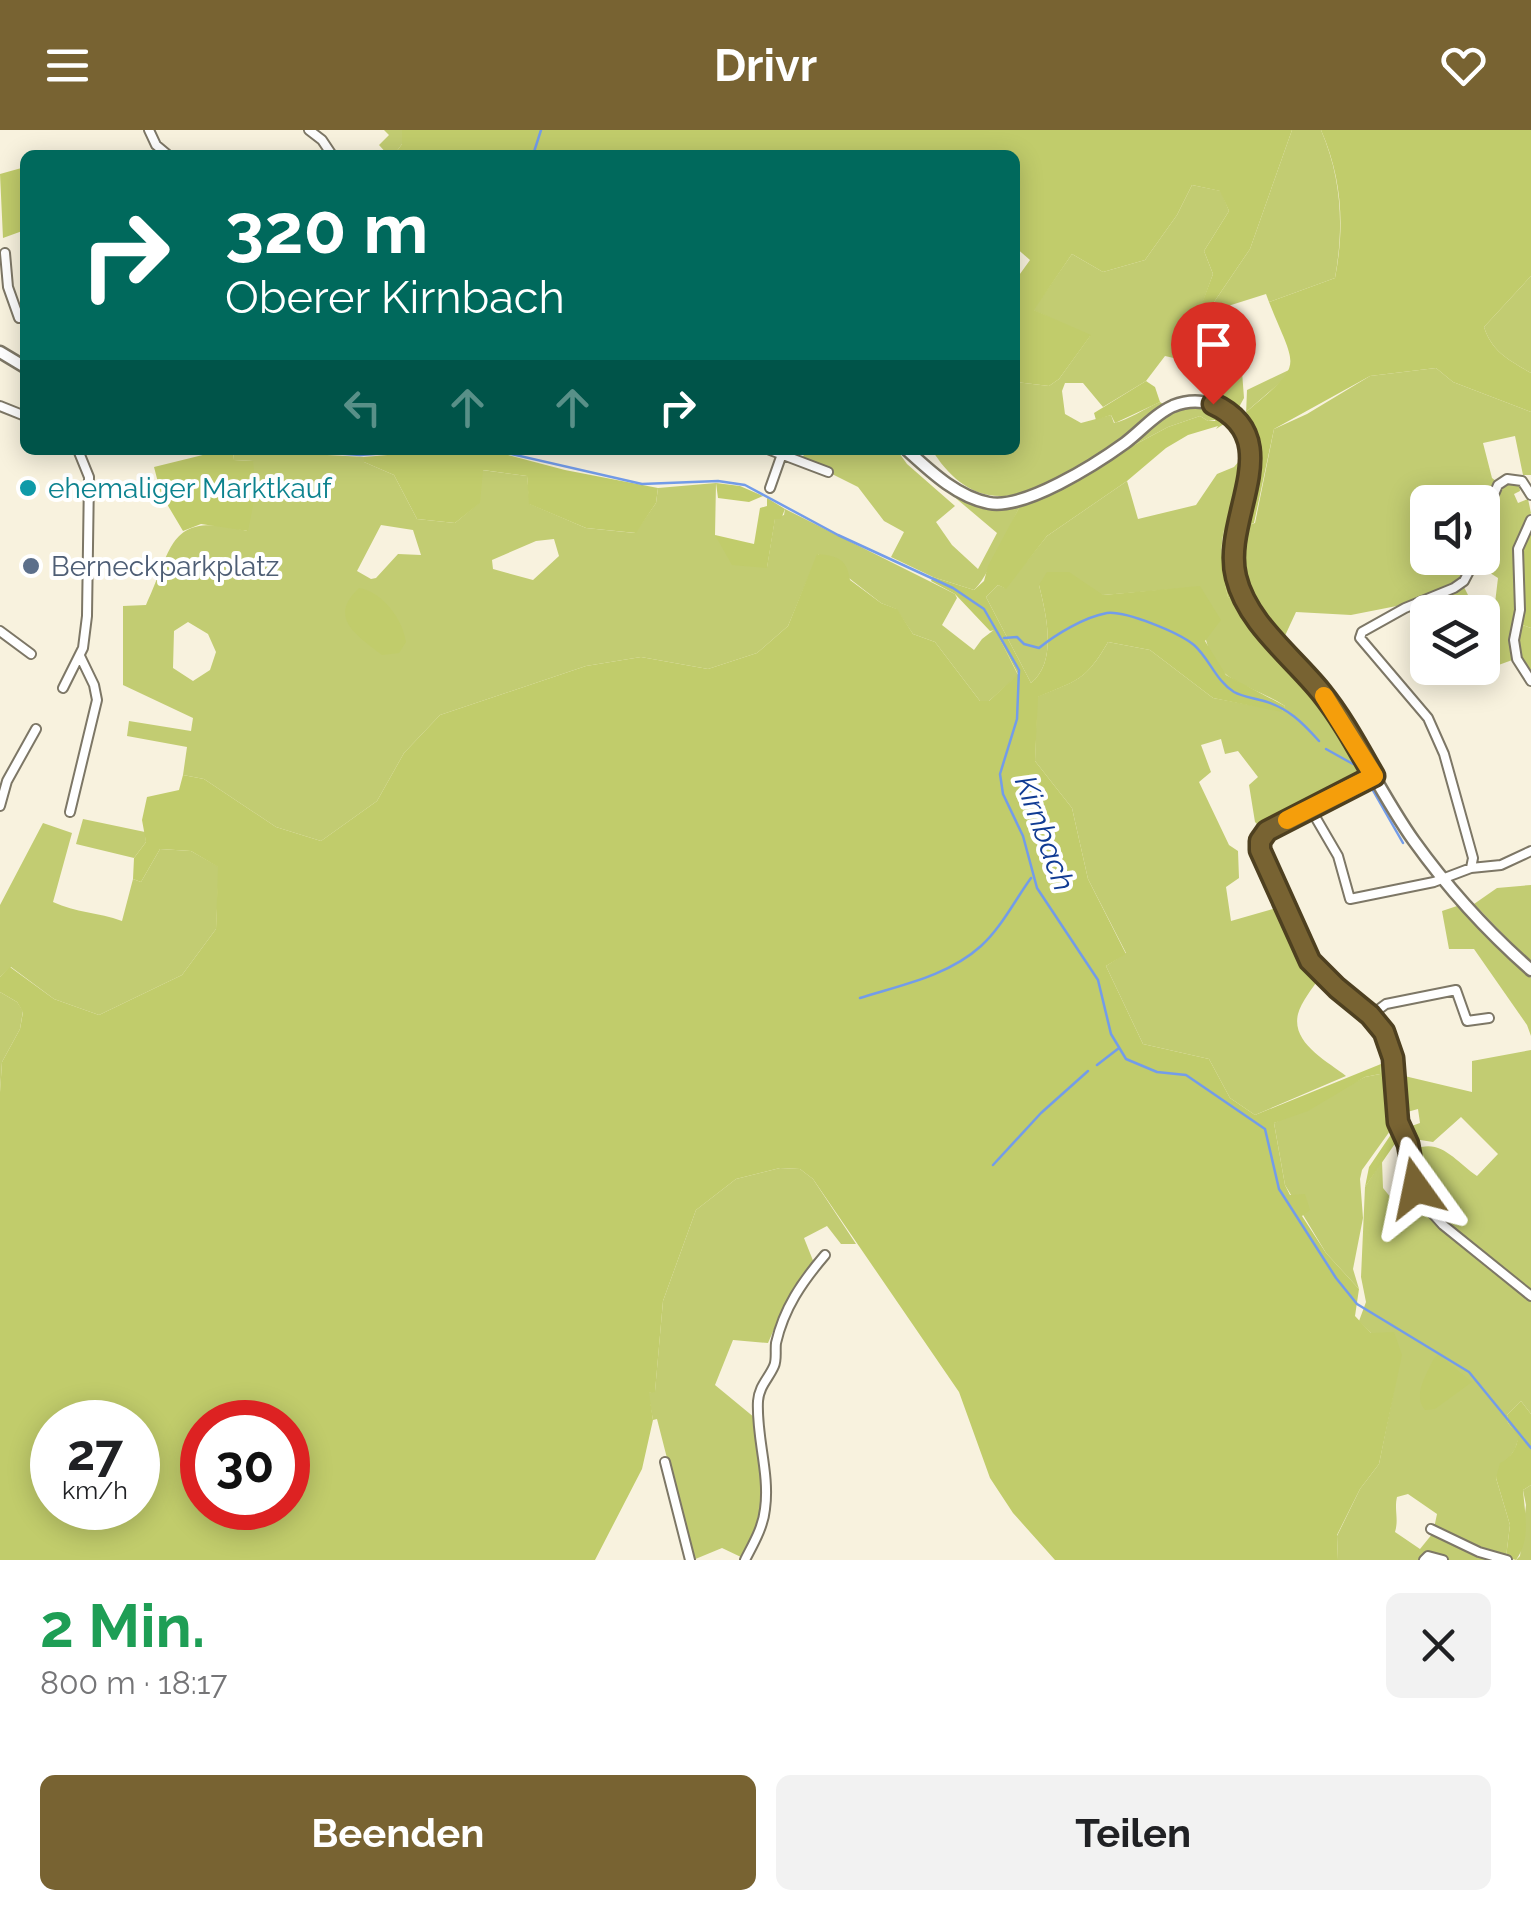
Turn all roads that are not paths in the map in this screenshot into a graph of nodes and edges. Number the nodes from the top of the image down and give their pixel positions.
1 (308, 130) edge
2 (329, 150) edge
3 (5, 253) dead end
4 (8, 288) junction
5 (0, 296) edge
6 (19, 318) dead end
7 (80, 455) edge
8 (782, 455) edge
9 (785, 455) edge
10 (913, 455) edge
11 (828, 472) dead end
12 (1498, 485) edge
13 (770, 488) dead end
14 (1531, 495) edge
15 (1531, 520) edge
16 (1467, 575) edge
17 (0, 631) edge
18 (31, 654) dead end
19 (80, 656) junction
20 (1531, 682) edge
21 (63, 688) dead end
22 (36, 729) dead end
23 (1374, 776) junction
24 (4, 779) edge
25 (0, 806) edge
26 (1310, 808) junction
27 (70, 812) dead end
28 (1531, 851) edge
29 (1472, 868) junction
30 (1444, 877) junction
31 (1531, 970) edge
32 (1370, 1015) junction
33 (1489, 1018) dead end
34 (825, 1256) dead end
35 (1531, 1296) edge
36 (665, 1462) dead end
37 (1432, 1530) dead end
38 (690, 1560) edge
39 (745, 1560) edge
40 (1424, 1560) edge
41 (1443, 1560) edge
42 (1507, 1560) edge

1 - 2 street
3 - 4 street
4 - 5 street
4 - 6 street
7 - 19 street
8 - 13 street
9 - 11 street
10 - 23 main road
12 - 14 street
15 - 20 street
16 - 29 street
17 - 18 street
19 - 21 street
19 - 27 street
22 - 24 street
23 - 26 street
23 - 30 main road
24 - 25 street
26 - 30 street
26 - 32 street
28 - 29 street
29 - 30 street
30 - 31 main road
32 - 33 street
32 - 35 street
34 - 39 street
36 - 38 street
37 - 42 street
40 - 41 street

